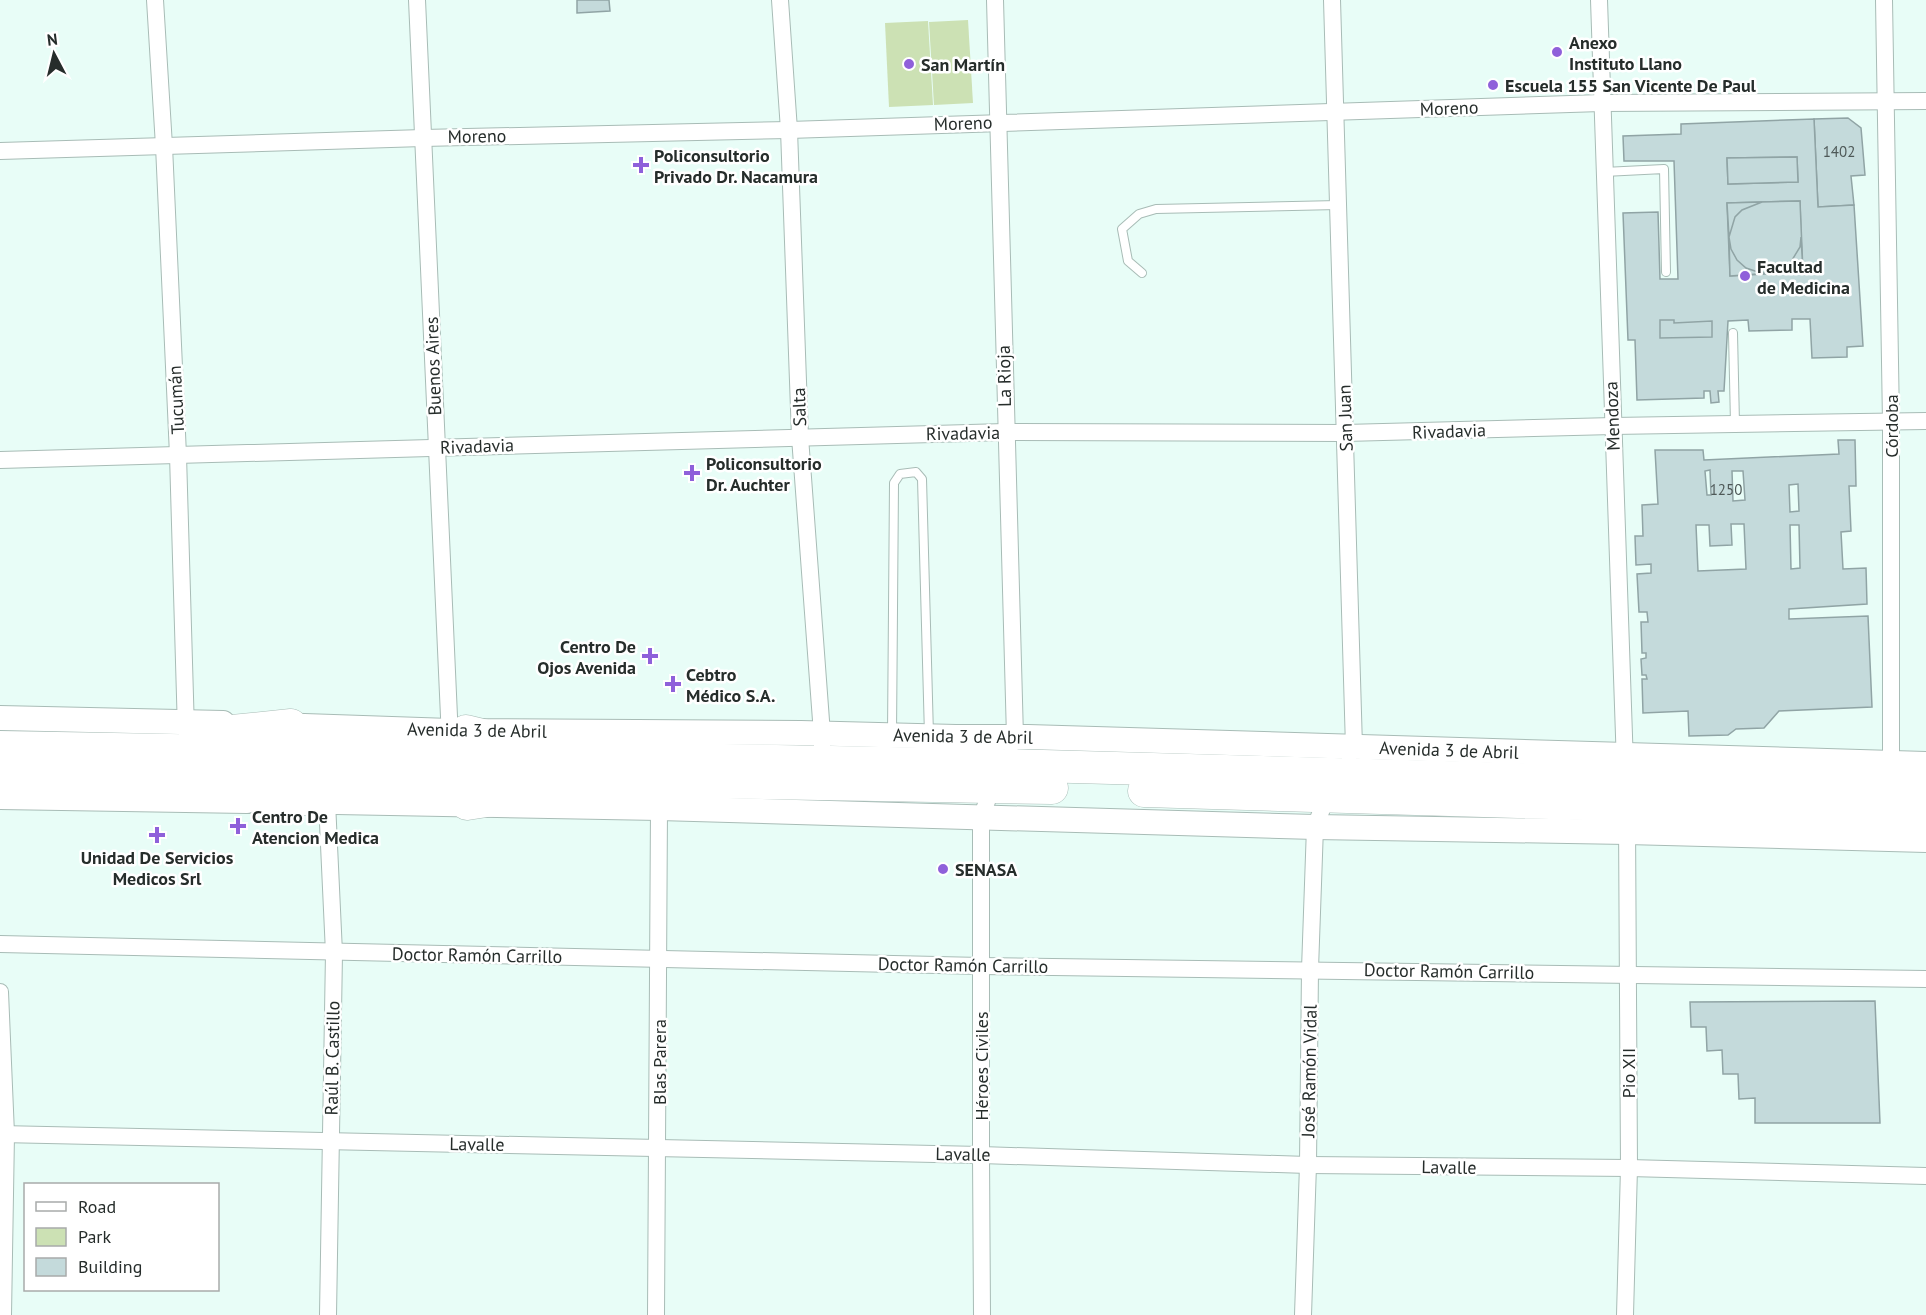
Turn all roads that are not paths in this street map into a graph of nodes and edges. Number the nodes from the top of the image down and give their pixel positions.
1 (155, 0) edge
2 (417, 0) edge
3 (780, 0) edge
4 (995, 0) edge
5 (1332, 0) edge
6 (1599, 0) edge
7 (1884, 0) edge
8 (1926, 101) edge
9 (1886, 102) junction
10 (1601, 103) junction
11 (1335, 111) junction
12 (999, 122) junction
13 (789, 130) junction
14 (423, 138) junction
15 (164, 146) junction
16 (0, 152) edge
17 (1603, 172) junction
18 (1338, 205) junction
19 (1666, 272) dead end
20 (1142, 273) dead end
21 (1732, 333) dead end
22 (1926, 421) edge
23 (1891, 422) junction
24 (1735, 424) junction
25 (1612, 426) junction
26 (1005, 432) junction
27 (1345, 433) junction
28 (800, 436) junction
29 (437, 447) junction
30 (178, 455) junction
31 (0, 460) edge
32 (0, 718) edge
33 (291, 725) joint
34 (892, 735) junction
35 (929, 735) junction
36 (0, 747) edge
37 (1354, 747) junction
38 (186, 762) junction
39 (1003, 763) junction
40 (1926, 764) edge
41 (0, 771) edge
42 (454, 771) junction
43 (722, 771) junction
44 (822, 774) junction
45 (1331, 786) junction
46 (1926, 790) edge
47 (1626, 793) junction
48 (1902, 795) edge
49 (0, 797) edge
50 (292, 801) junction
51 (327, 802) junction
52 (659, 808) junction
53 (981, 818) junction
54 (1315, 827) junction
55 (1926, 839) edge
56 (0, 944) edge
57 (334, 953) junction
58 (659, 958) junction
59 (981, 966) junction
60 (1310, 969) junction
61 (1627, 974) junction
62 (1926, 979) edge
63 (0, 992) edge
64 (3, 1134) edge
65 (330, 1141) junction
66 (658, 1148) junction
67 (981, 1155) junction
68 (1308, 1165) junction
69 (1629, 1168) junction
70 (1926, 1176) edge
71 (3, 1315) edge
72 (328, 1315) edge
73 (656, 1315) edge
74 (982, 1315) edge
75 (1303, 1315) edge
76 (1626, 1315) edge

1 - 15 street, Tucumán
2 - 14 street, Buenos Aires
3 - 13 street, Salta
4 - 12 street, La Rioja
5 - 11 street, San Juan
6 - 10 street, Mendoza
7 - 9 street, Córdoba
8 - 9 street, Moreno
9 - 10 street, Moreno
9 - 23 street, Córdoba
10 - 11 street, Moreno
10 - 17 street, Mendoza
11 - 12 street, Moreno
11 - 18 street, San Juan
12 - 13 street, Moreno
12 - 26 street, La Rioja
13 - 14 street, Moreno
13 - 28 street, Salta
14 - 15 street, Moreno
14 - 29 street, Buenos Aires
15 - 16 street, Moreno
15 - 30 street, Tucumán
17 - 19 lane
17 - 25 street, Mendoza
18 - 20 lane
18 - 27 street, San Juan
21 - 24 lane
22 - 23 street, Rivadavia
23 - 24 street, Rivadavia
23 - 48 street, Córdoba
24 - 25 street, Rivadavia
25 - 27 street, Rivadavia
25 - 47 street, Mendoza
26 - 27 street, Rivadavia
26 - 28 street, Rivadavia
26 - 39 street, La Rioja
27 - 37 street, San Juan
28 - 29 street, Rivadavia
28 - 44 street, Salta
29 - 30 street, Rivadavia
29 - 42 street, Buenos Aires
30 - 31 street, Rivadavia
30 - 38 street, Tucumán
32 - 38 main road, Avenida 3 de Abril
33 - 38 highway
33 - 42 main road, Avenida 3 de Abril
34 - 35 main road, Avenida 3 de Abril
34 - 35 lane
34 - 44 main road, Avenida 3 de Abril
35 - 39 main road, Avenida 3 de Abril
36 - 38 highway
37 - 39 main road, Avenida 3 de Abril
37 - 45 street
37 - 47 main road, Avenida 3 de Abril
38 - 41 highway
38 - 42 highway, Avenida 3 de Abril
38 - 49 main road, Avenida 3 de Abril
38 - 50 highway
39 - 44 highway, Avenida 3 de Abril
39 - 45 highway, Avenida 3 de Abril
39 - 53 street, La Rioja
40 - 48 main road, Avenida 3 de Abril
42 - 43 highway
42 - 43 highway
42 - 44 main road, Avenida 3 de Abril
42 - 50 highway
42 - 51 main road, Avenida 3 de Abril
42 - 52 main road, Avenida 3 de Abril
43 - 44 highway, Avenida 3 de Abril
44 - 52 main road, Avenida 3 de Abril
44 - 53 main road, Avenida 3 de Abril
45 - 47 highway, Avenida 3 de Abril
45 - 54 street
46 - 48 highway, Avenida 3 de Abril
47 - 48 highway, Avenida 3 de Abril
47 - 48 main road, Avenida 3 de Abril
47 - 54 main road, Avenida 3 de Abril
47 - 55 main road, Avenida 3 de Abril
47 - 61 street, Pio XII
48 - 55 street
50 - 51 main road, Avenida 3 de Abril
51 - 57 street, Raúl B. Castillo
52 - 58 street, Blas Parera
53 - 54 main road, Avenida 3 de Abril
53 - 59 street, Héroes Civiles
54 - 60 street, José Ramón Vidal
56 - 57 street, Doctor Ramón Carrillo
57 - 58 street, Doctor Ramón Carrillo
57 - 65 street, Raúl B. Castillo
58 - 59 street, Doctor Ramón Carrillo
58 - 66 street, Blas Parera
59 - 60 street, Doctor Ramón Carrillo
59 - 67 street, Héroes Civiles
60 - 61 street, Doctor Ramón Carrillo
60 - 68 street, José Ramón Vidal
61 - 62 street, Doctor Ramón Carrillo
61 - 69 street, Pio XII
63 - 64 street
64 - 65 street, Lavalle
64 - 71 street
65 - 66 street, Lavalle
65 - 72 street, Raúl B. Castillo
66 - 67 street, Lavalle
66 - 73 street, Blas Parera
67 - 68 street, Lavalle
67 - 74 street, Héroes Civiles
68 - 69 street, Lavalle
68 - 75 street, José Ramón Vidal
69 - 70 street, Lavalle
69 - 76 street, Pio XII

